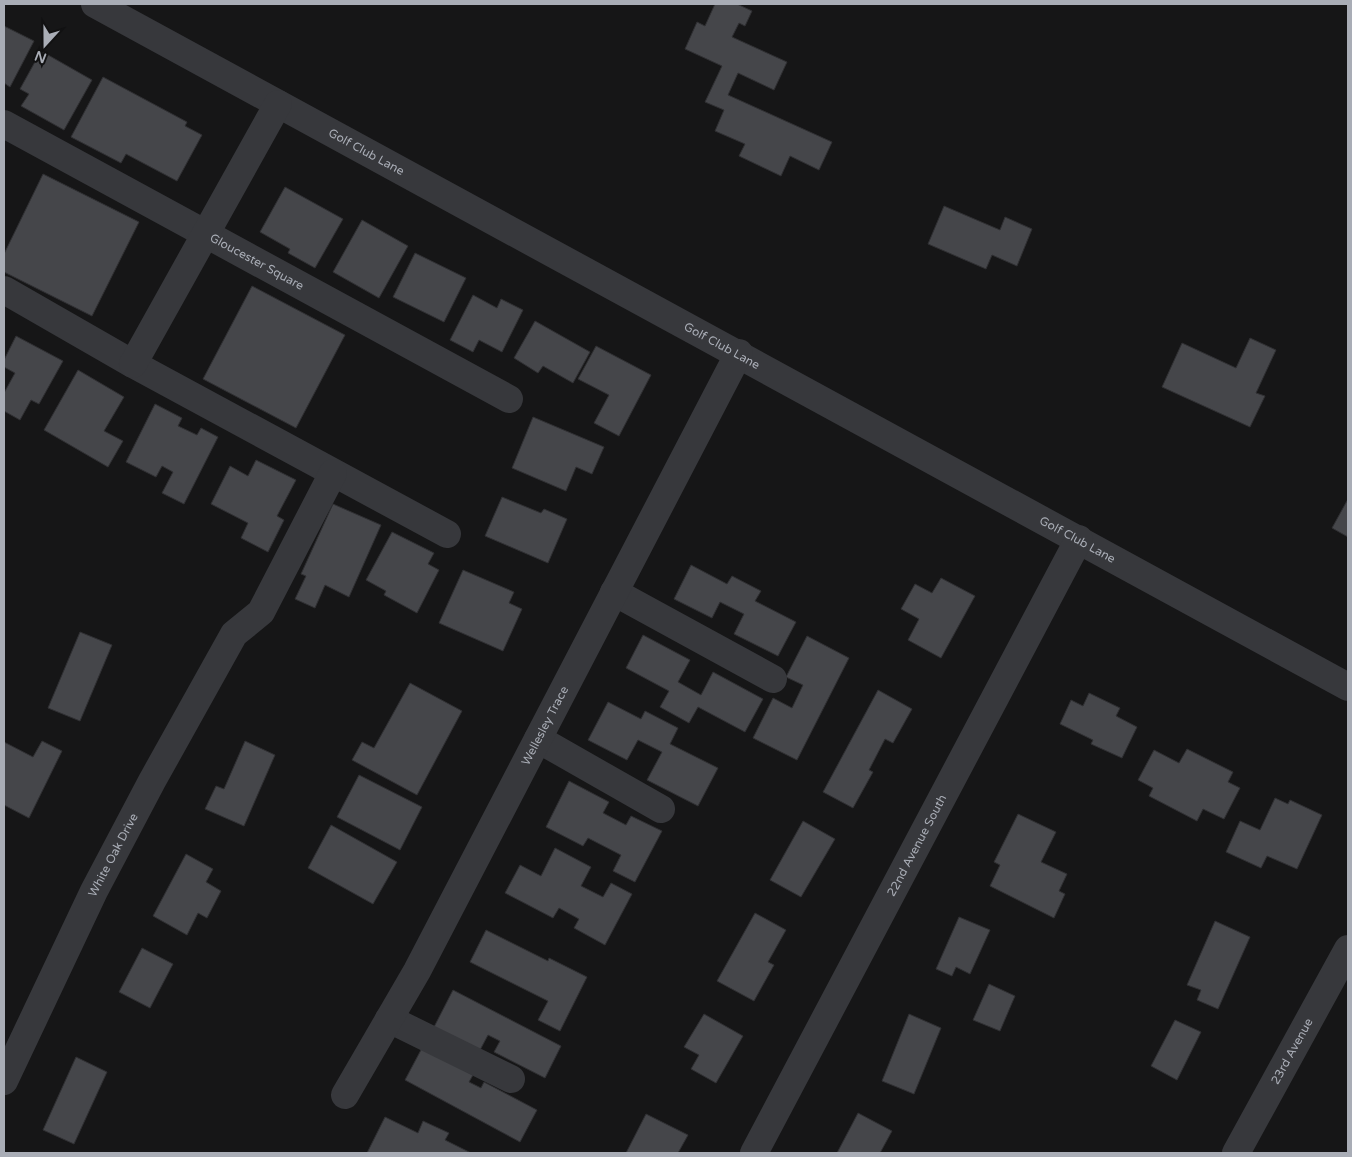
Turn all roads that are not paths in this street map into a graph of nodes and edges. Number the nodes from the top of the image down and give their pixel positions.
1 (95, 4) edge
2 (278, 104) junction
3 (4, 124) edge
4 (206, 233) junction
5 (4, 290) edge
6 (738, 353) junction
7 (133, 364) junction
8 (509, 399) dead end
9 (333, 472) junction
10 (447, 534) dead end
11 (1079, 539) junction
12 (614, 592) junction
13 (773, 679) dead end
14 (1348, 687) edge
15 (538, 739) junction
16 (661, 809) dead end
17 (1348, 949) edge
18 (389, 1019) junction
19 (511, 1079) dead end
20 (4, 1081) edge
21 (345, 1095) dead end
22 (754, 1153) edge
23 (1236, 1153) edge

1 - 2 street, Golf Club Lane
2 - 4 street
2 - 6 street, Golf Club Lane
3 - 4 street, Gloucester Square
4 - 7 street
4 - 8 street, Gloucester Square
5 - 7 street
6 - 11 street, Golf Club Lane
6 - 12 street, Wellesley Trace
7 - 9 street
9 - 10 street
9 - 20 street, White Oak Drive
11 - 14 street, Golf Club Lane
11 - 22 street, 22nd Avenue South
12 - 13 street
12 - 15 street, Wellesley Trace
15 - 16 street
15 - 18 street, Wellesley Trace
17 - 23 street, 23rd Avenue
18 - 19 street
18 - 21 street, Wellesley Trace

